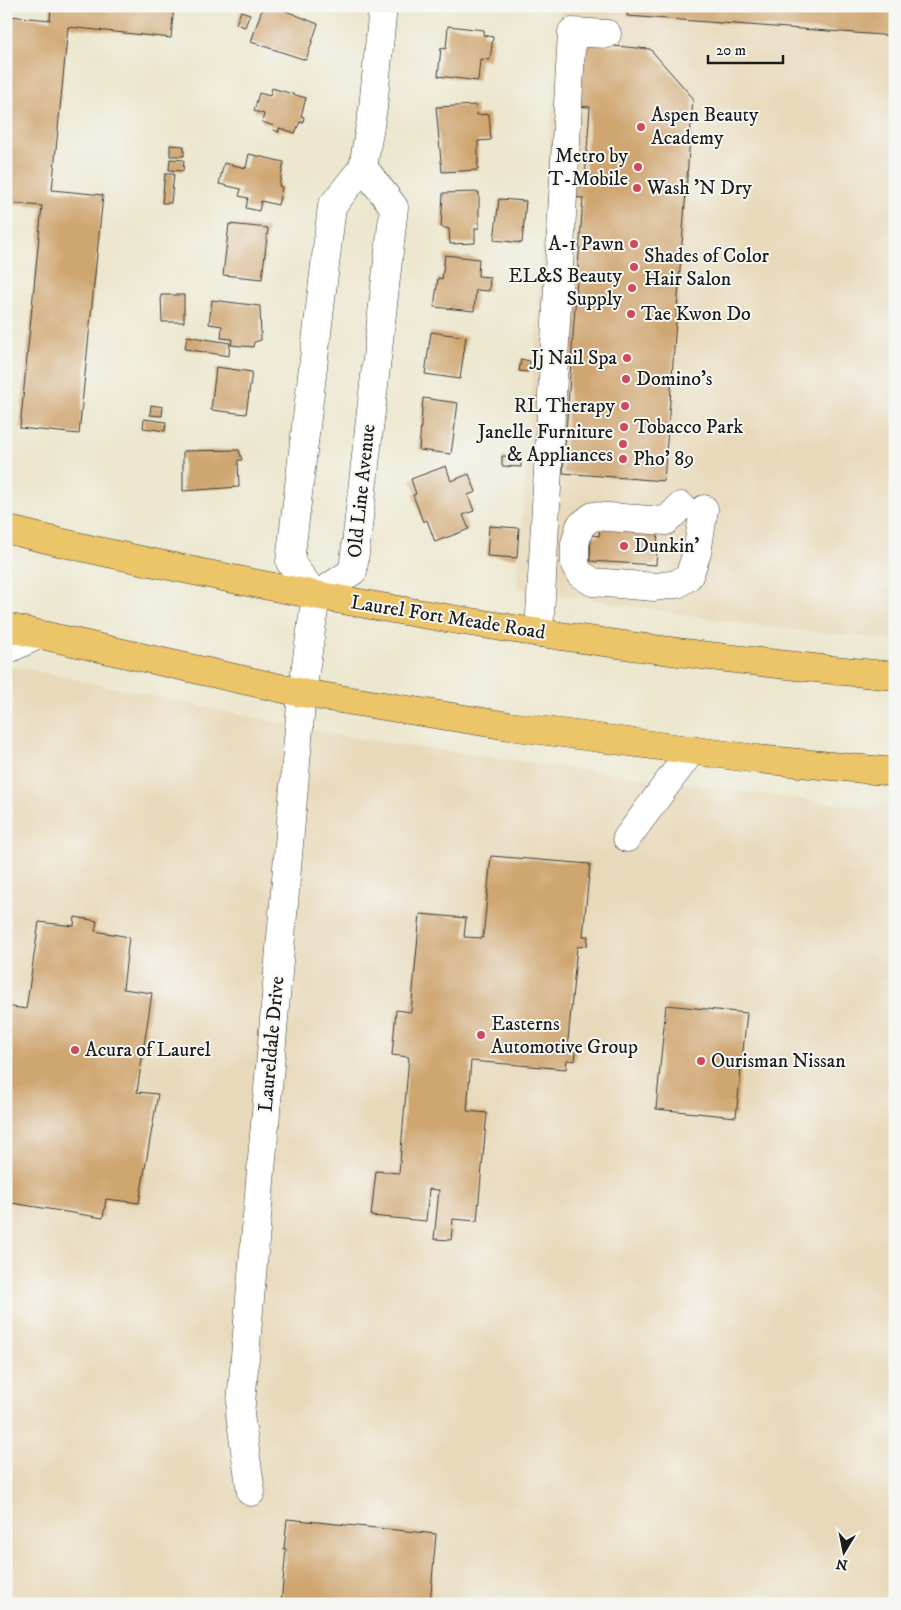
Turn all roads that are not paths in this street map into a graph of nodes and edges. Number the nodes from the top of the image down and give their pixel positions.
1 (383, 6) edge
2 (607, 34) dead end
3 (363, 167) junction
4 (6, 530) edge
5 (316, 596) junction
6 (6, 627) edge
7 (539, 633) junction
8 (38, 635) junction
9 (6, 650) edge
10 (895, 676) edge
11 (302, 693) junction
12 (692, 750) junction
13 (895, 772) edge
14 (626, 838) dead end
15 (251, 1492) dead end

1 - 3 street
2 - 7 street
3 - 5 street
3 - 5 street, Old Line Avenue
4 - 5 main road, Laurel Fort Meade Road
5 - 7 main road, Laurel Fort Meade Road
5 - 11 street, Laureldale Drive
6 - 8 main road
7 - 10 main road, Laurel Fort Meade Road
8 - 9 street
8 - 11 main road
11 - 12 main road
11 - 15 street, Laureldale Drive
12 - 13 main road
12 - 14 street

